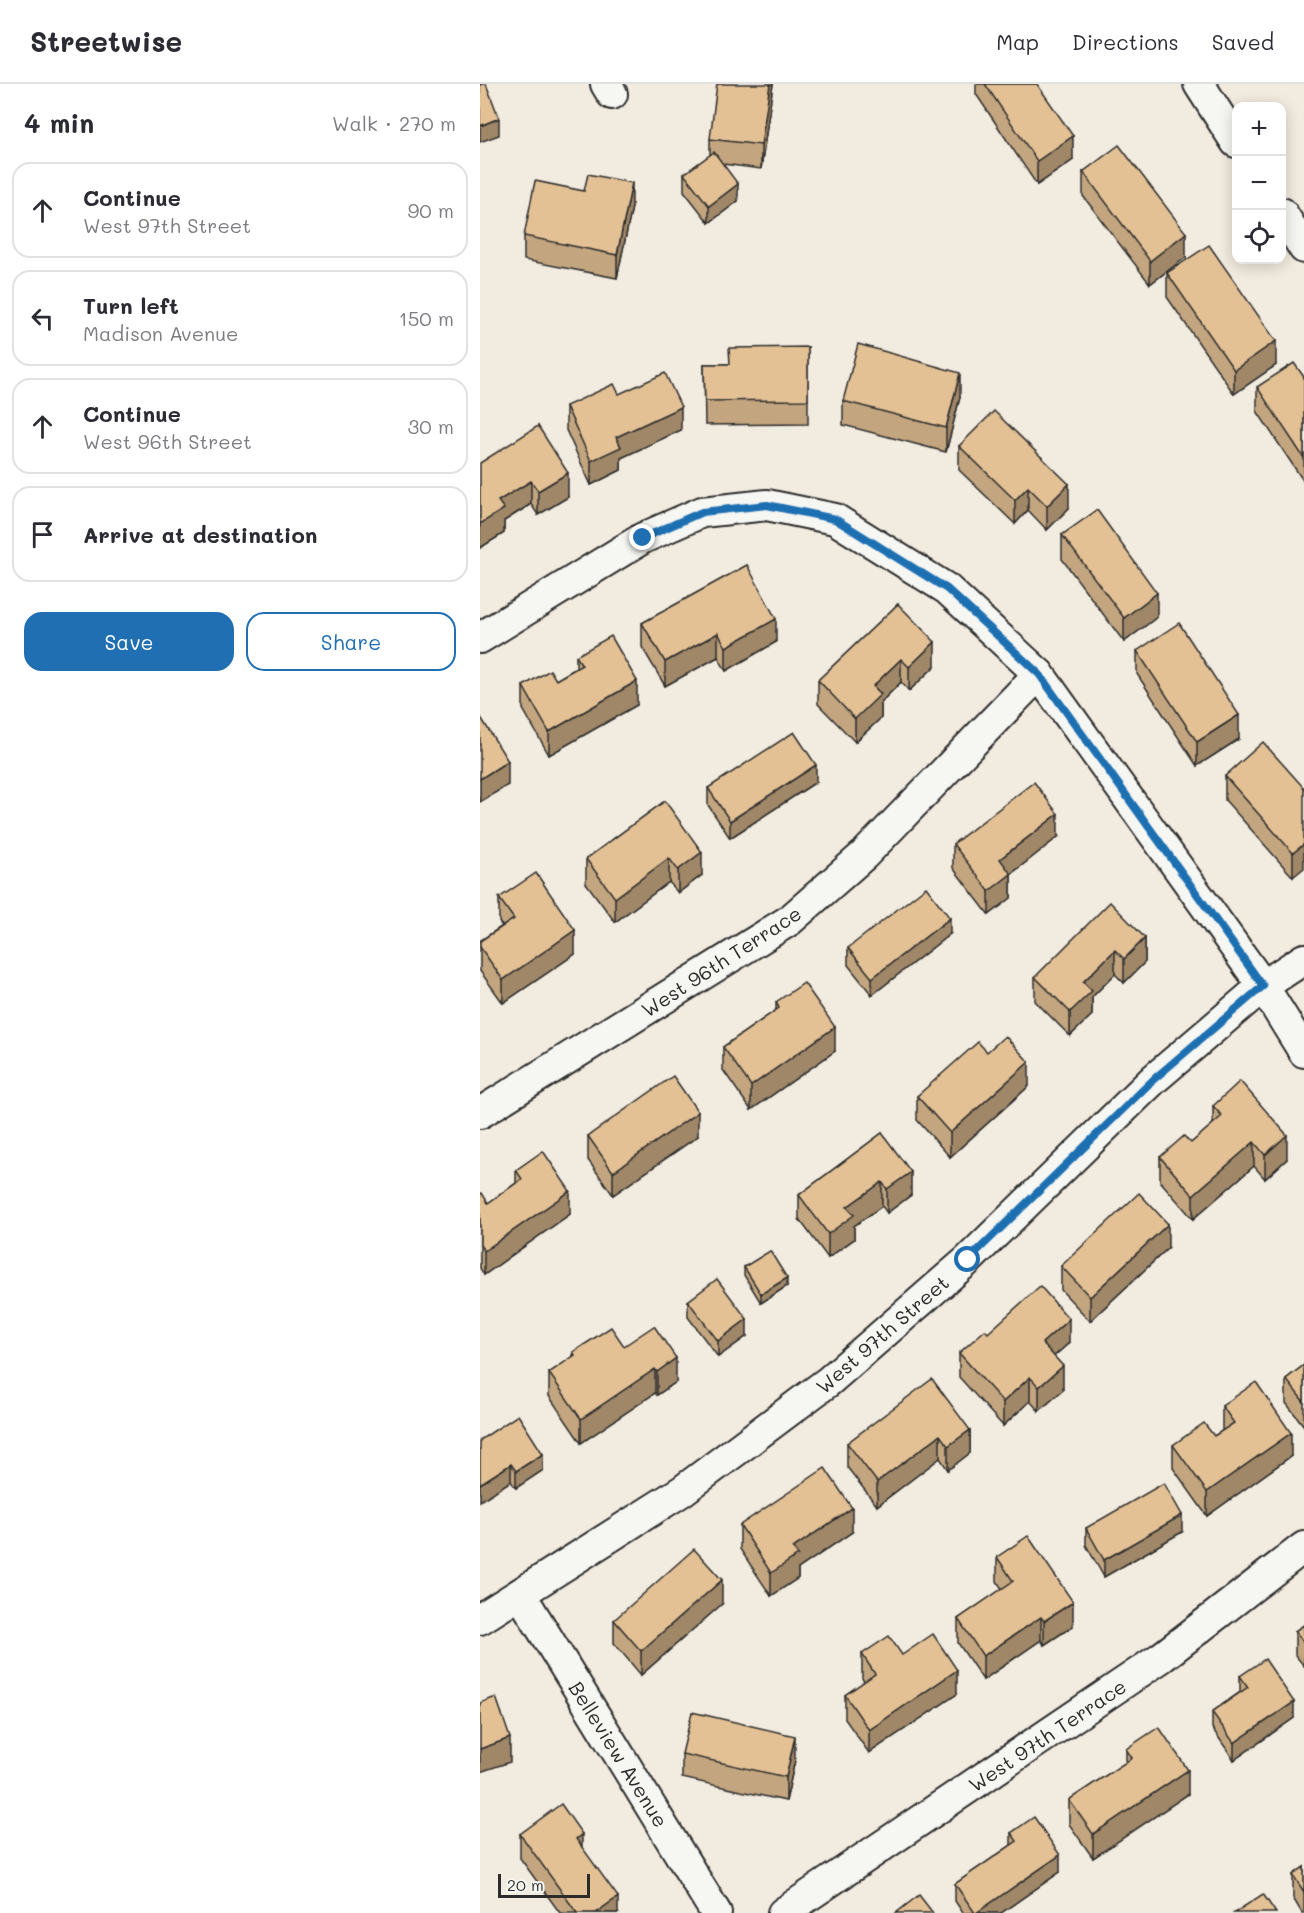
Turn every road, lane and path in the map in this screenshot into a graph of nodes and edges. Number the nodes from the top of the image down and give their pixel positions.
1 (1199, 84) edge
2 (1232, 136) edge
3 (1286, 221) edge
4 (1304, 248) edge
5 (480, 638) edge
6 (1039, 674) junction
7 (1304, 958) edge
8 (1263, 986) junction
9 (1304, 1052) edge
10 (480, 1113) edge
11 (1304, 1547) edge
12 (521, 1594) junction
13 (480, 1619) edge
14 (716, 1913) edge
15 (783, 1913) edge

1 - 2 street
3 - 4 street
5 - 6 street
6 - 8 street
6 - 10 street, West 96th Terrace
7 - 8 street, West 97th Street
8 - 9 street
8 - 12 street, West 97th Street
11 - 15 street, West 97th Terrace
12 - 13 street, West 97th Street
12 - 14 street, Belleview Avenue

